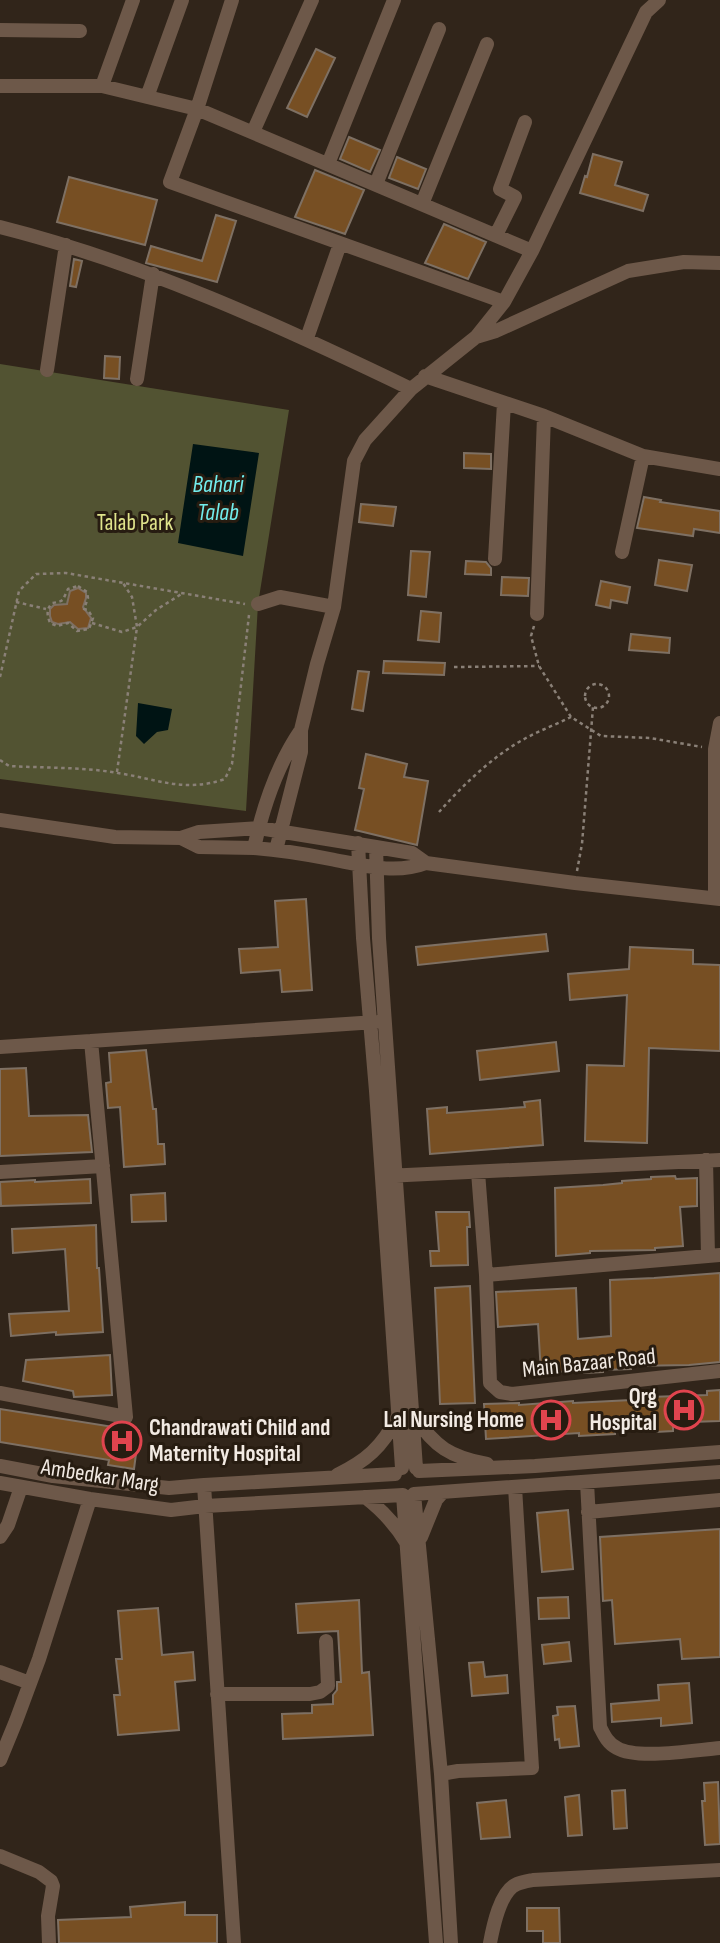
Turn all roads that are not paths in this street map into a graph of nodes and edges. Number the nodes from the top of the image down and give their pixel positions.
1 (134, 0) edge
2 (182, 0) edge
3 (232, 0) edge
4 (312, 0) edge
5 (394, 0) edge
6 (659, 0) edge
7 (646, 6) edge
8 (439, 29) dead end
9 (0, 30) edge
10 (80, 32) dead end
11 (487, 44) dead end
12 (0, 86) edge
13 (102, 86) junction
14 (147, 97) junction
15 (197, 109) junction
16 (525, 122) dead end
17 (253, 132) junction
18 (328, 164) junction
19 (376, 184) junction
20 (422, 204) junction
21 (0, 227) edge
22 (496, 235) junction
23 (340, 244) junction
24 (66, 245) junction
25 (532, 251) junction
26 (720, 263) edge
27 (153, 274) junction
28 (504, 302) junction
29 (476, 337) junction
30 (307, 338) junction
31 (47, 370) dead end
32 (425, 376) junction
33 (137, 379) dead end
34 (411, 389) junction
35 (505, 403) junction
36 (544, 416) junction
37 (643, 456) junction
38 (720, 469) edge
39 (622, 552) dead end
40 (495, 559) dead end
41 (258, 604) dead end
42 (334, 607) junction
43 (537, 614) road end
44 (720, 723) edge
45 (301, 730) junction
46 (0, 820) edge
47 (718, 820) edge
48 (259, 828) junction
49 (281, 831) junction
50 (181, 838) junction
51 (358, 843) junction
52 (376, 847) junction
53 (254, 848) junction
54 (276, 850) junction
55 (426, 863) junction
56 (359, 866) junction
57 (377, 868) junction
58 (718, 899) edge
59 (377, 1022) junction
60 (91, 1041) junction
61 (0, 1047) edge
62 (713, 1160) edge
63 (103, 1166) junction
64 (0, 1172) edge
65 (478, 1172) junction
66 (388, 1176) junction
67 (714, 1255) edge
68 (486, 1275) junction
69 (720, 1371) edge
70 (0, 1392) edge
71 (406, 1416) junction
72 (720, 1452) edge
73 (0, 1466) edge
74 (506, 1468) junction
75 (408, 1470) junction
76 (720, 1472) edge
77 (330, 1478) junction
78 (587, 1482) junction
79 (0, 1483) edge
80 (204, 1485) junction
81 (21, 1487) junction
82 (515, 1487) junction
83 (443, 1492) junction
84 (409, 1494) junction
85 (365, 1497) junction
86 (90, 1499) junction
87 (720, 1500) edge
88 (205, 1506) junction
89 (588, 1512) junction
90 (0, 1537) edge
91 (413, 1543) junction
92 (326, 1641) dead end
93 (0, 1672) edge
94 (30, 1683) junction
95 (217, 1694) junction
96 (720, 1748) edge
97 (0, 1760) edge
98 (441, 1774) junction
99 (0, 1856) edge
100 (720, 1870) edge
101 (49, 1943) edge
102 (234, 1943) edge
103 (436, 1943) edge
104 (451, 1943) edge
105 (490, 1943) edge

1 - 13 street
2 - 14 street
3 - 15 street
4 - 17 street
5 - 18 street
6 - 7 street
7 - 25 street
8 - 19 street
9 - 10 street
11 - 20 street
12 - 13 street
13 - 14 street
14 - 15 street
15 - 17 street
15 - 23 street
16 - 22 street
17 - 18 street
18 - 19 street
19 - 20 street
20 - 22 street
21 - 24 street
22 - 25 street
23 - 28 street
23 - 30 street
24 - 27 street
24 - 31 street
25 - 28 street
26 - 29 street
27 - 30 street
27 - 33 street
28 - 29 street
29 - 32 street
30 - 34 street
32 - 34 street
32 - 35 street
34 - 42 street
35 - 36 street
35 - 40 street
36 - 37 street
36 - 43 street
37 - 38 street
37 - 39 street
41 - 42 street
42 - 45 street
44 - 47 street
45 - 48 street
45 - 49 street
46 - 50 street
47 - 58 street
48 - 49 street
48 - 50 street
48 - 53 street
49 - 51 street
49 - 54 street
50 - 53 street
51 - 52 street
51 - 56 street
52 - 55 street
52 - 57 street
53 - 54 street
54 - 56 street
55 - 57 street
55 - 58 street
56 - 57 street
56 - 59 street
57 - 59 street
59 - 60 street
59 - 66 street
60 - 61 street
60 - 63 street
62 - 65 street
62 - 67 street
63 - 64 street
63 - 70 street
65 - 66 street
65 - 68 street, Main Bazaar Road
66 - 71 street
67 - 68 street
68 - 69 street, Main Bazaar Road
71 - 74 street
71 - 75 street
71 - 77 street
72 - 74 street, Ambedkar Marg
73 - 80 street, Ambedkar Marg
74 - 75 street, Ambedkar Marg
75 - 77 street, Ambedkar Marg
75 - 84 street
75 - 84 street
76 - 78 street, Ambedkar Marg
77 - 80 street, Ambedkar Marg
78 - 82 street, Ambedkar Marg
78 - 89 street
79 - 81 street, Ambedkar Marg
80 - 88 street
81 - 86 street, Ambedkar Marg
81 - 90 street
82 - 83 street, Ambedkar Marg
82 - 98 street
83 - 84 street, Ambedkar Marg
83 - 91 street
84 - 85 street, Ambedkar Marg
84 - 91 street
85 - 88 street, Ambedkar Marg
85 - 91 street
86 - 88 street, Ambedkar Marg
86 - 94 street
87 - 89 street
88 - 95 street
89 - 96 street
91 - 98 street
91 - 103 street
92 - 95 street
93 - 94 street
94 - 97 street
95 - 102 street
98 - 104 street
99 - 101 street
100 - 105 street

